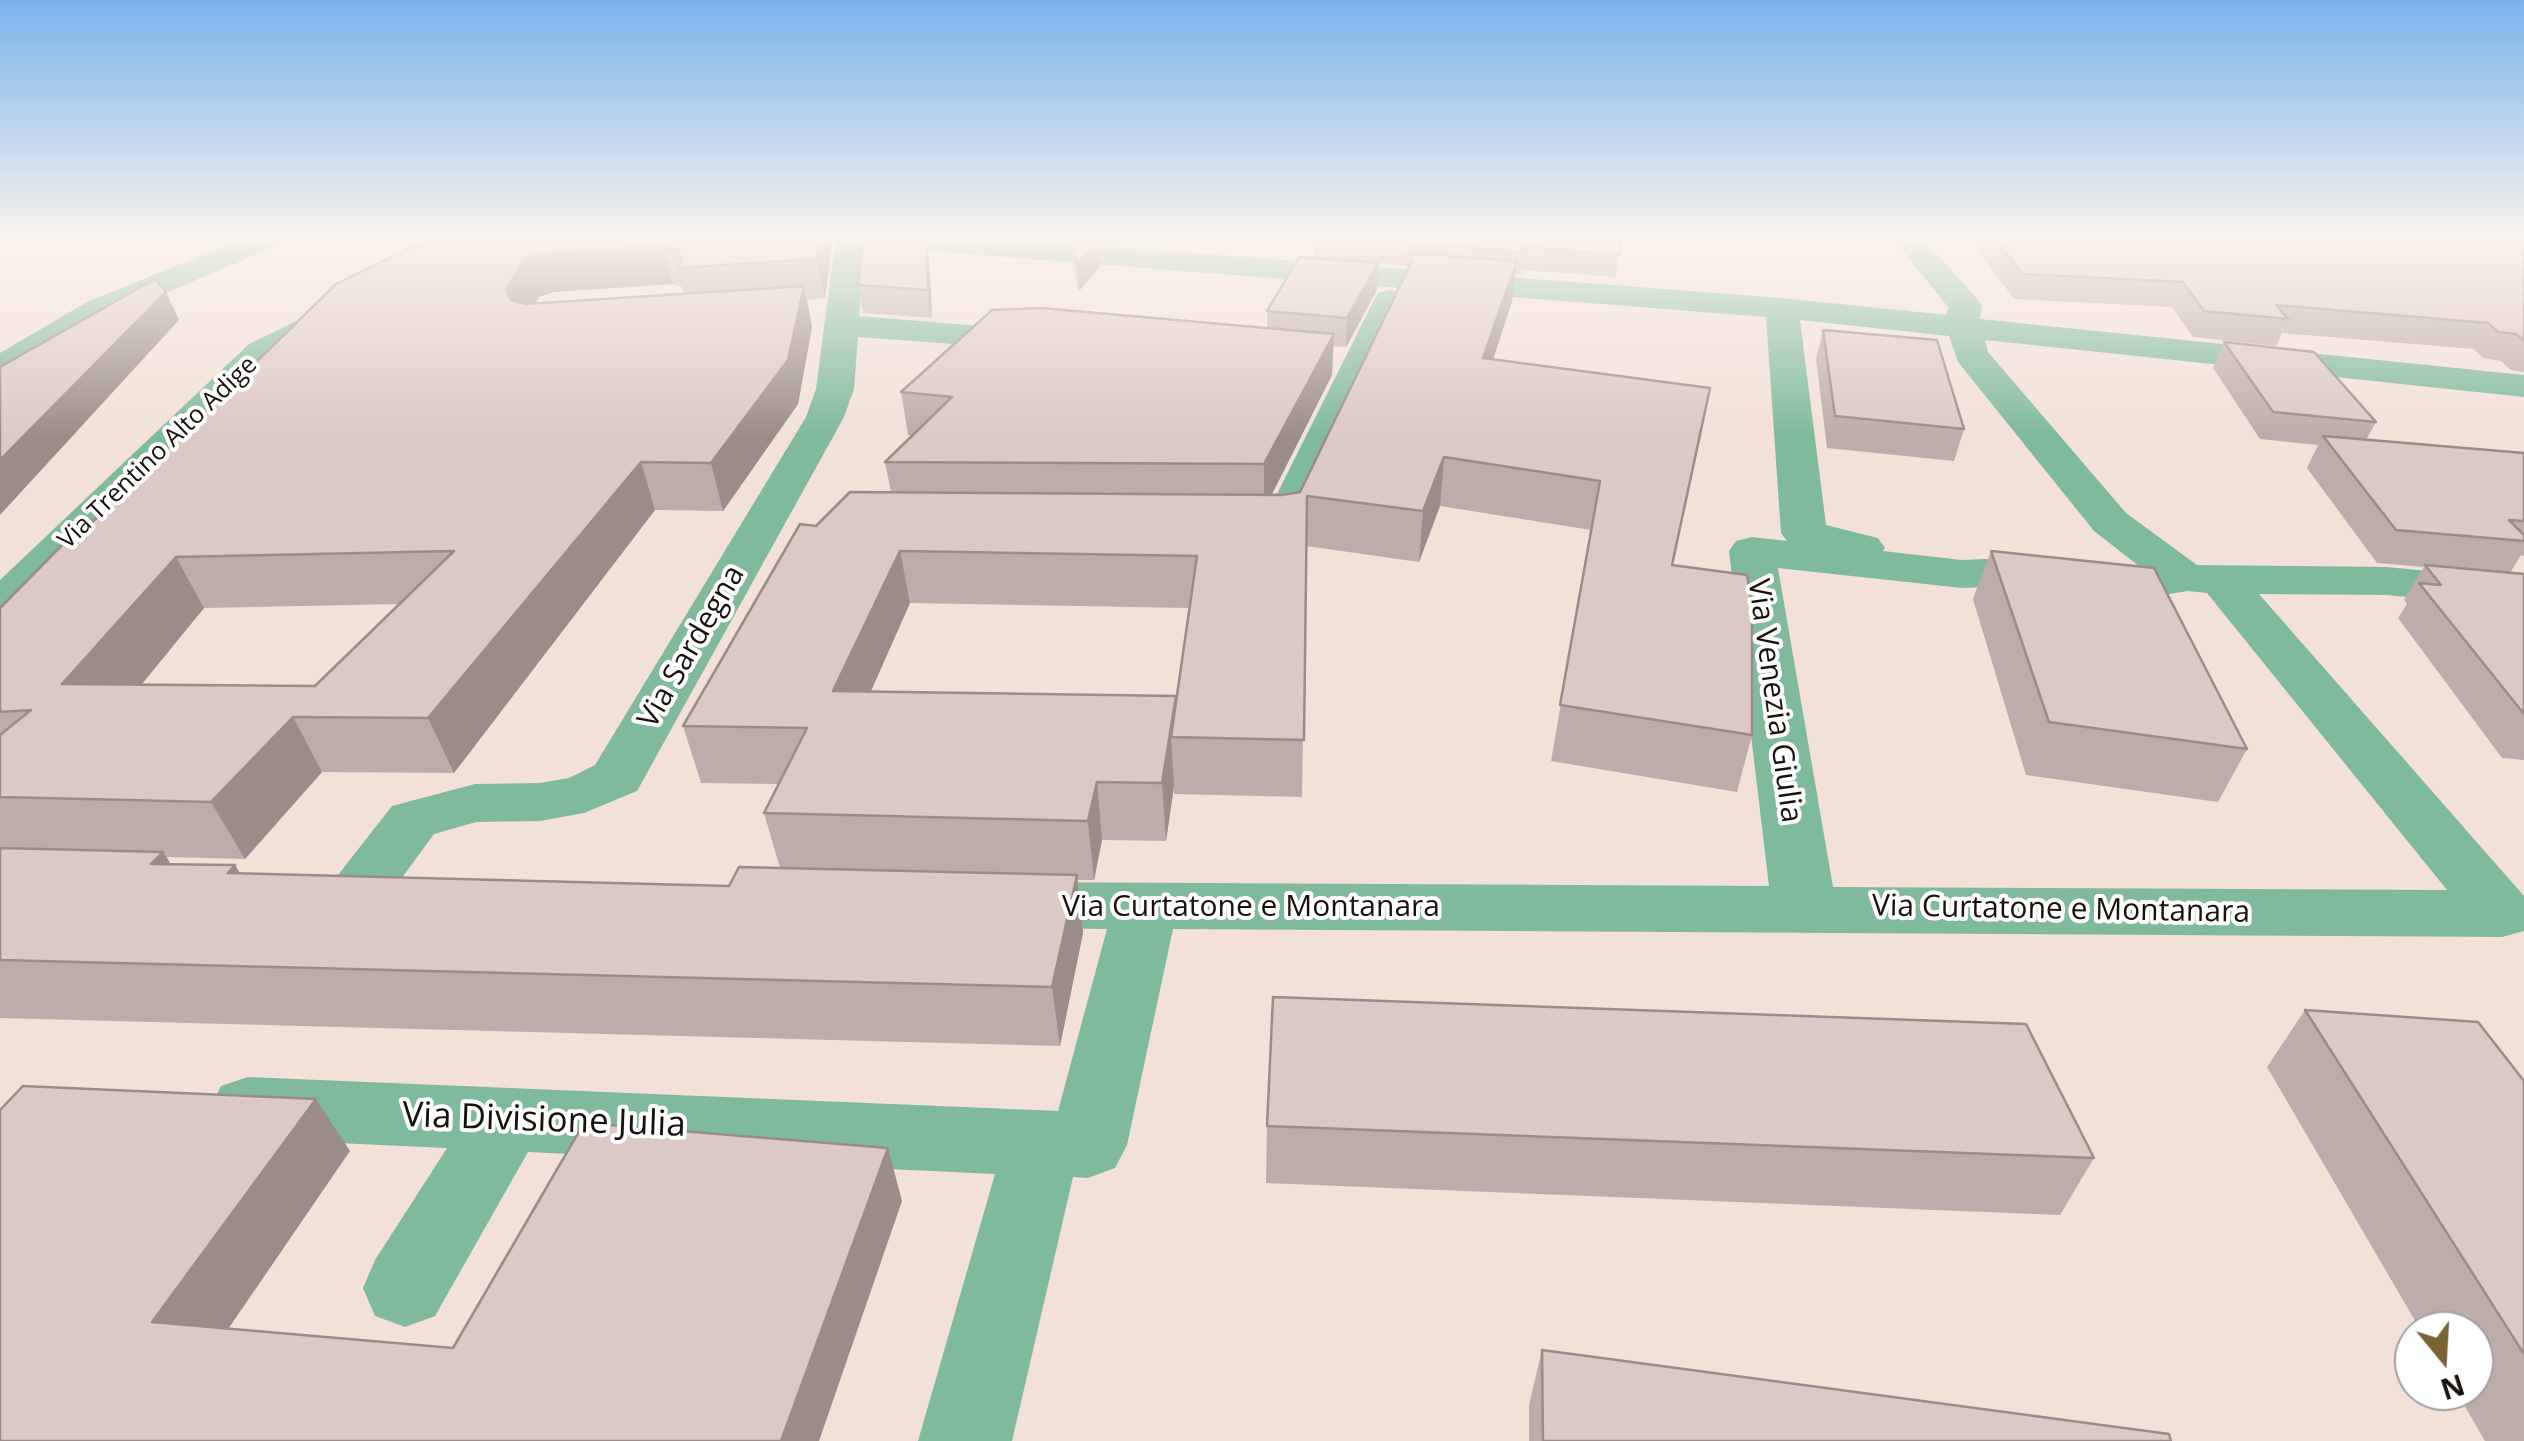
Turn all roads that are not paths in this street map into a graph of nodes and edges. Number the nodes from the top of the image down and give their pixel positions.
1 (114, 303) edge
2 (358, 303) edge
3 (834, 303) edge
4 (1387, 303) edge
5 (1721, 303) edge
6 (1964, 303) edge
7 (1782, 308) junction
8 (830, 317) junction
9 (1963, 324) junction
10 (1074, 336) edge
11 (0, 368) edge
12 (2524, 386) edge
13 (1206, 527) edge
14 (1962, 574) junction
15 (2203, 580) junction
16 (2524, 594) edge
17 (0, 607) edge
18 (438, 891) edge
19 (2513, 902) edge
20 (948, 904) edge
21 (1145, 908) junction
22 (1804, 908) junction
23 (190, 1106) edge
24 (507, 1120) junction
25 (1065, 1144) junction
26 (405, 1288) dead end
27 (965, 1441) edge

1 - 11 street
2 - 17 street, Via Trentino Alto Adige
3 - 8 street, Via Sardegna
4 - 13 street
5 - 7 street
6 - 9 street
7 - 9 street
7 - 14 street
8 - 10 street
8 - 18 street, Via Sardegna
9 - 12 street
9 - 15 street
14 - 15 street, Via Venezia Giulia
14 - 22 street, Via Venezia Giulia
15 - 16 street, Via Venezia Giulia
15 - 19 street
19 - 22 street, Via Curtatone e Montanara
20 - 21 street, Via Curtatone e Montanara
21 - 22 street, Via Curtatone e Montanara
21 - 25 street
23 - 24 street, Via Divisione Julia
24 - 25 street, Via Divisione Julia
24 - 26 street
25 - 27 street

